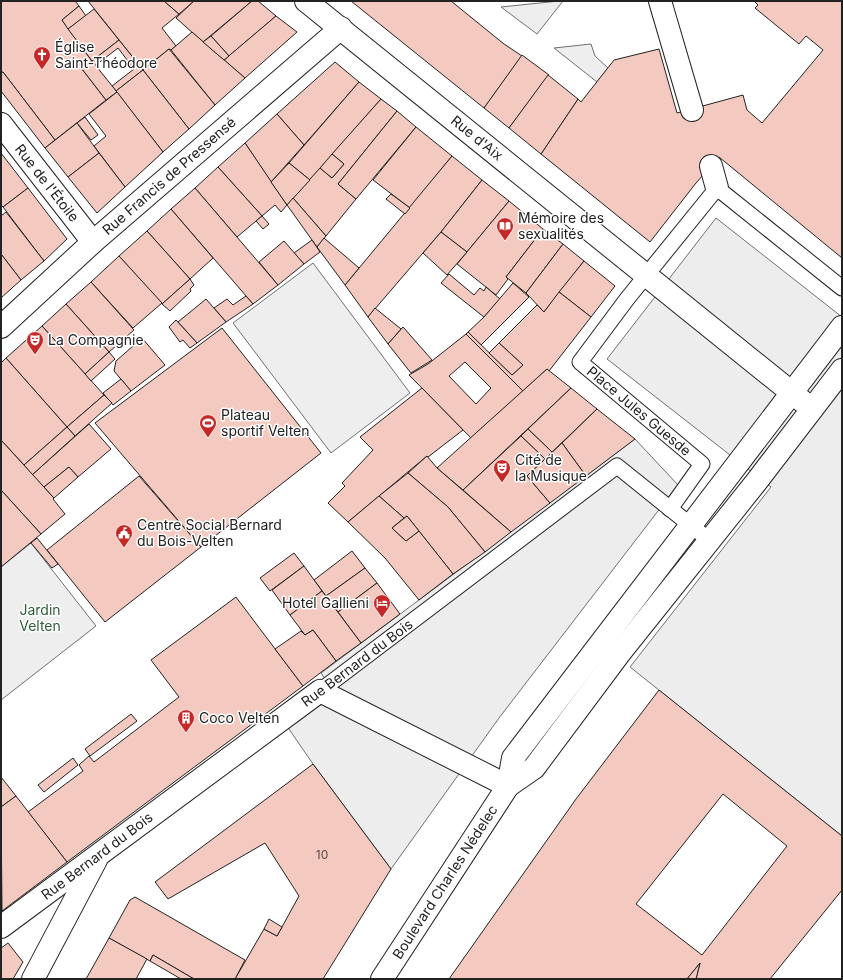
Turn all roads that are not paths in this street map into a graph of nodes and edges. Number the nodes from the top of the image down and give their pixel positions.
1 (306, 1) edge
2 (660, 1) edge
3 (341, 28) junction
4 (692, 110) dead end
5 (1, 124) edge
6 (711, 166) dead end
7 (717, 188) junction
8 (93, 242) junction
9 (647, 276) junction
10 (842, 288) edge
11 (1, 327) edge
12 (842, 327) edge
13 (842, 370) edge
14 (791, 393) junction
15 (812, 409) junction
16 (670, 509) junction
17 (691, 526) junction
18 (709, 540) junction
19 (611, 647) junction
20 (320, 691) junction
21 (508, 786) junction
22 (98, 856) junction
23 (1, 927) edge
24 (33, 979) edge
25 (382, 979) edge

1 - 3 street, Rue d'Aix
2 - 4 street
3 - 8 street, Rue Francis de Pressensé
3 - 9 street, Rue d'Aix
5 - 8 street, Rue de l'Étoile
6 - 7 street
7 - 9 lane, Place Jules Guesde
7 - 10 lane
8 - 11 street, Rue Francis de Pressensé
9 - 14 street
9 - 16 lane, Place Jules Guesde
12 - 14 street
13 - 15 street
14 - 15 street
14 - 17 street
15 - 18 street
16 - 17 lane, Rue Bernard du Bois
16 - 20 lane, Rue Bernard du Bois
17 - 18 lane, Rue Bernard du Bois
17 - 19 street
18 - 19 street
19 - 21 street, Boulevard Charles Nédelec
20 - 21 street
20 - 22 street, Rue Bernard du Bois
21 - 25 street, Boulevard Charles Nédelec
22 - 23 street, Rue Bernard du Bois
22 - 24 street

